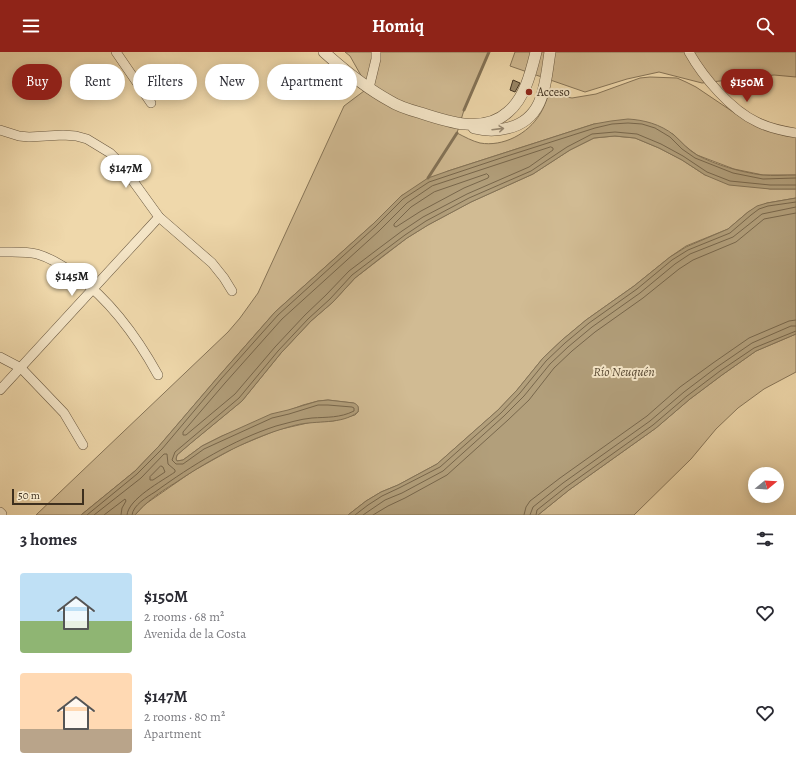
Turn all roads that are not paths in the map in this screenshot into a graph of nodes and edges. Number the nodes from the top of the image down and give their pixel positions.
1 (116, 52) edge
2 (324, 52) edge
3 (376, 52) edge
4 (536, 52) edge
5 (550, 52) edge
6 (681, 52) edge
7 (689, 52) edge
8 (700, 69) junction
9 (368, 88) junction
10 (151, 103) dead end
11 (460, 124) junction
12 (0, 130) edge
13 (796, 133) edge
14 (159, 217) junction
15 (0, 252) edge
16 (94, 288) junction
17 (232, 291) dead end
18 (0, 357) edge
19 (21, 368) junction
20 (158, 375) dead end
21 (0, 390) edge
22 (83, 445) dead end
23 (0, 512) edge
24 (2, 514) edge

1 - 10 street
2 - 9 street
3 - 9 street
4 - 11 street
11 -> 5 street
6 - 8 street
7 - 8 street
8 - 13 street
9 - 11 street
12 - 14 street
14 - 16 street
14 - 17 street
15 - 16 street
16 - 19 street
16 - 20 street
18 - 19 street
19 - 21 street
19 - 22 street
23 - 24 street

